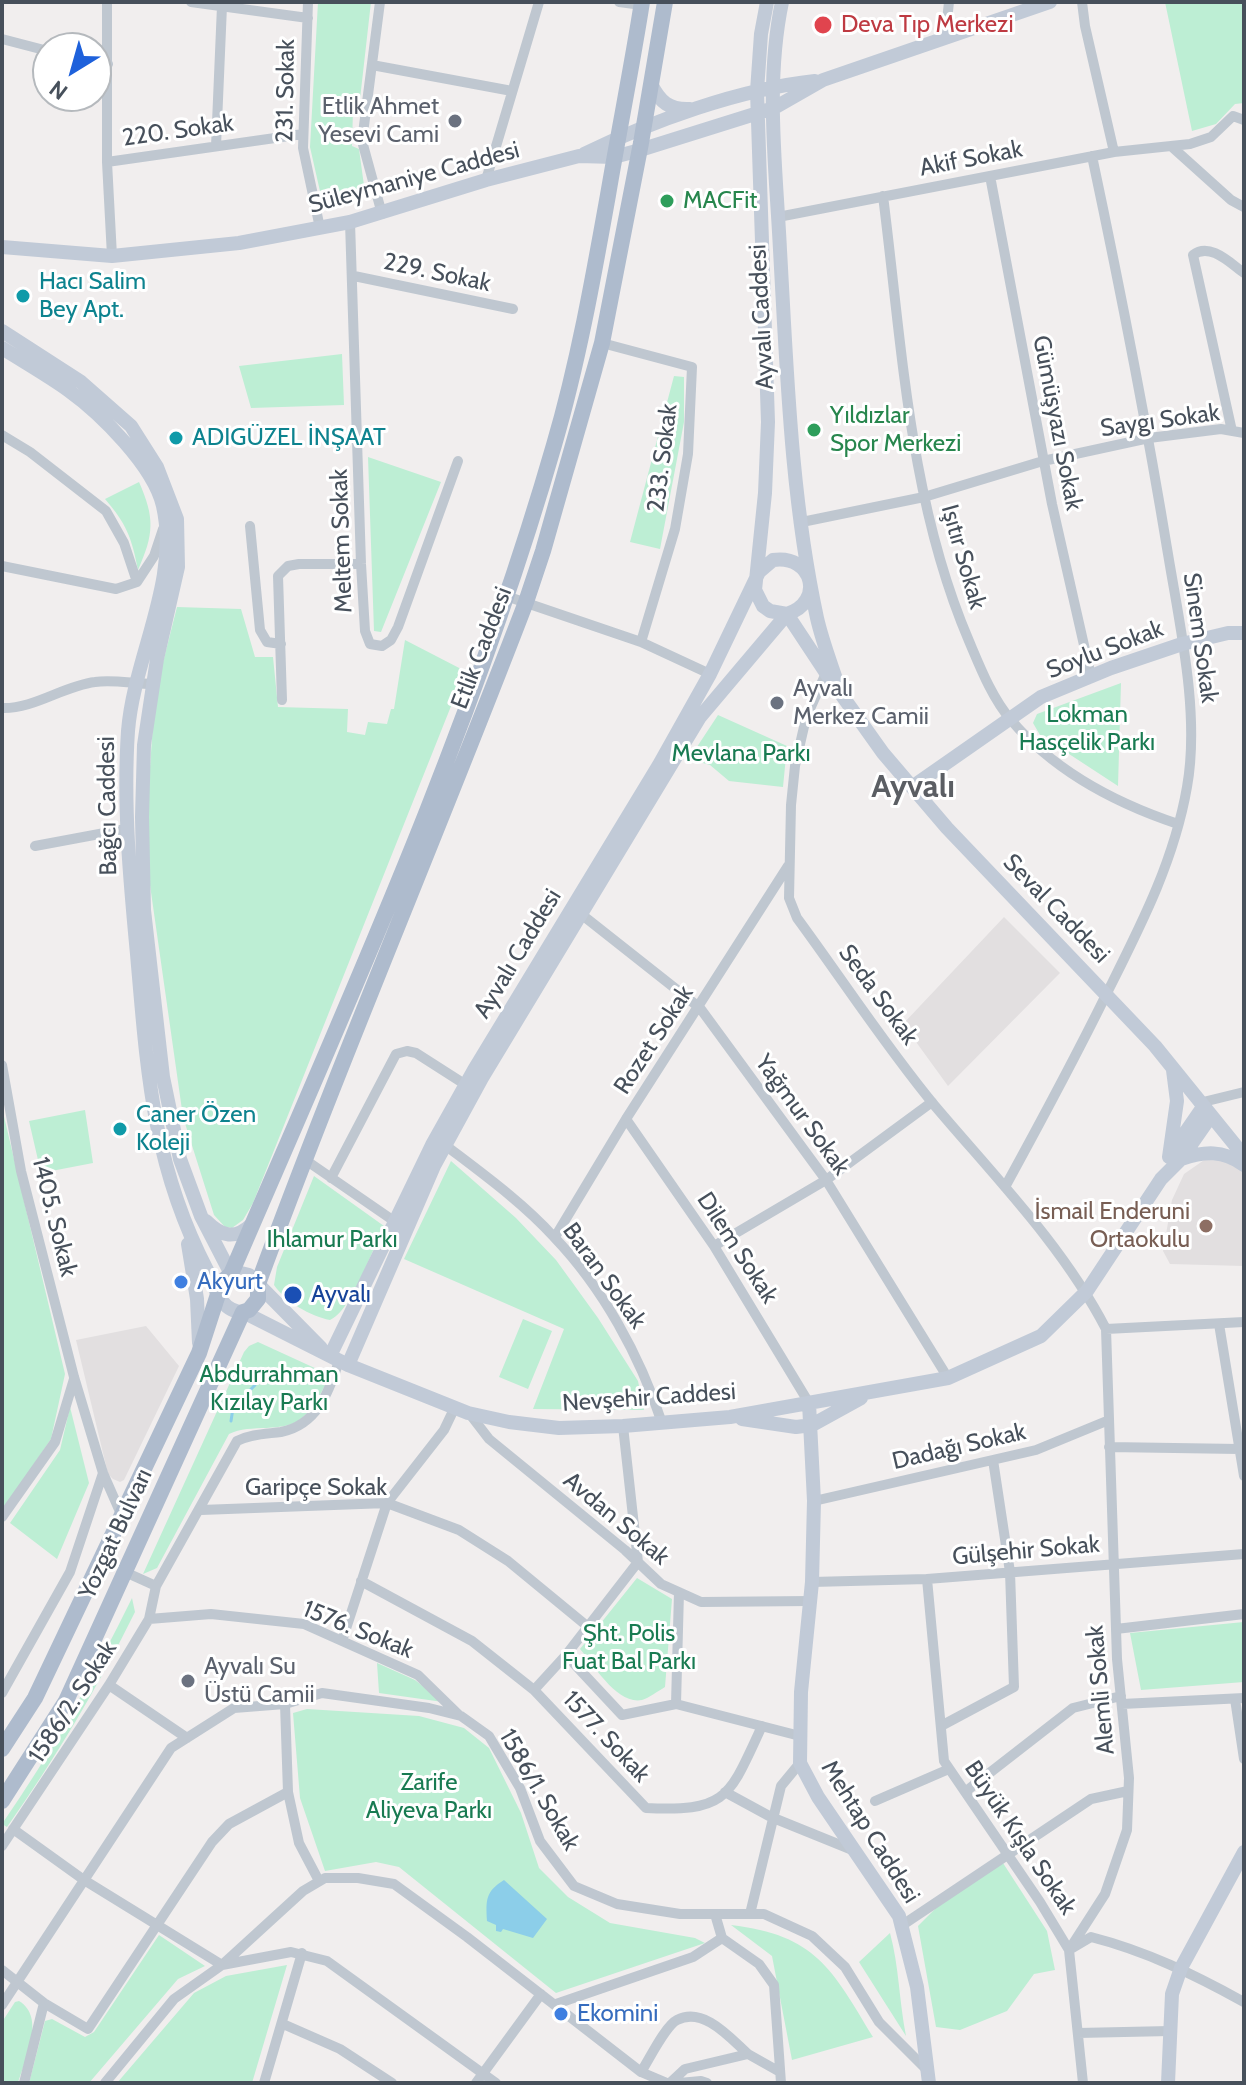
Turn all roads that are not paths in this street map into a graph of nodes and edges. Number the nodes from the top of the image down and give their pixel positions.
1 (107, 2) edge
2 (191, 2) edge
3 (308, 2) edge
4 (380, 2) edge
5 (539, 2) edge
6 (619, 2) edge
7 (665, 2) edge
8 (767, 2) edge
9 (782, 2) edge
10 (949, 2) edge
11 (1050, 2) edge
12 (1082, 2) edge
13 (642, 4) edge
14 (222, 6) junction
15 (308, 18) junction
16 (107, 32) edge
17 (2, 39) edge
18 (945, 39) junction
19 (32, 47) edge
20 (372, 65) junction
21 (823, 80) junction
22 (651, 84) junction
23 (774, 85) junction
24 (512, 91) junction
25 (757, 91) junction
26 (698, 108) junction
27 (774, 108) junction
28 (108, 112) edge
29 (758, 112) junction
30 (1244, 120) edge
31 (643, 130) junction
32 (303, 134) junction
33 (618, 137) junction
34 (216, 146) junction
35 (1171, 146) junction
36 (640, 150) junction
37 (1114, 152) junction
38 (579, 156) junction
39 (1092, 156) junction
40 (614, 157) junction
41 (107, 162) junction
42 (990, 176) junction
43 (486, 180) junction
44 (883, 196) junction
45 (1244, 207) edge
46 (382, 214) junction
47 (778, 217) junction
48 (350, 222) junction
49 (320, 228) junction
50 (2, 247) edge
51 (112, 256) junction
52 (1244, 273) edge
53 (354, 276) junction
54 (513, 309) dead end
55 (2, 331) edge
56 (602, 343) junction
57 (2, 348) edge
58 (1232, 431) junction
59 (1244, 433) edge
60 (2, 435) edge
61 (1149, 438) junction
62 (458, 461) dead end
63 (1043, 461) junction
64 (924, 497) junction
65 (802, 522) junction
66 (165, 525) junction
67 (250, 526) dead end
68 (361, 564) junction
69 (2, 566) edge
70 (755, 581) junction
71 (137, 582) junction
72 (810, 582) junction
73 (506, 596) junction
74 (526, 602) junction
75 (787, 614) junction
76 (1244, 633) edge
77 (641, 642) junction
78 (281, 644) junction
79 (1182, 644) junction
80 (826, 673) junction
81 (710, 674) junction
82 (1091, 676) junction
83 (137, 684) junction
84 (153, 684) junction
85 (840, 690) junction
86 (282, 700) dead end
87 (2, 708) edge
88 (1010, 718) junction
89 (912, 787) junction
90 (1178, 824) junction
91 (126, 829) junction
92 (35, 846) dead end
93 (789, 866) junction
94 (581, 914) junction
95 (1107, 994) junction
96 (700, 1008) junction
97 (2, 1065) edge
98 (1173, 1068) junction
99 (466, 1085) junction
100 (1244, 1092) edge
101 (932, 1102) junction
102 (1204, 1109) junction
103 (626, 1119) junction
104 (445, 1145) junction
105 (1244, 1156) edge
106 (1175, 1158) junction
107 (304, 1159) junction
108 (1244, 1165) edge
109 (331, 1178) junction
110 (826, 1180) junction
111 (1005, 1187) junction
112 (183, 1216) junction
113 (201, 1216) junction
114 (394, 1221) junction
115 (253, 1224) junction
116 (555, 1237) junction
117 (714, 1246) junction
118 (231, 1274) junction
119 (258, 1284) junction
120 (1087, 1291) junction
121 (219, 1295) junction
122 (243, 1312) junction
123 (1244, 1322) edge
124 (1219, 1324) junction
125 (1106, 1329) junction
126 (199, 1353) junction
127 (339, 1361) junction
128 (74, 1377) junction
129 (948, 1378) junction
130 (870, 1393) junction
131 (809, 1403) junction
132 (791, 1406) junction
133 (462, 1410) junction
134 (1239, 1415) edge
135 (730, 1417) junction
136 (1109, 1420) junction
137 (662, 1423) junction
138 (812, 1425) junction
139 (623, 1426) junction
140 (796, 1427) junction
141 (1109, 1447) junction
142 (1239, 1449) junction
143 (812, 1459) junction
144 (993, 1460) junction
145 (103, 1473) junction
146 (1244, 1476) edge
147 (814, 1501) junction
148 (387, 1503) junction
149 (201, 1510) junction
150 (121, 1514) junction
151 (2, 1517) edge
152 (1244, 1554) edge
153 (638, 1562) junction
154 (1113, 1564) junction
155 (125, 1572) junction
156 (1010, 1572) junction
157 (927, 1579) junction
158 (361, 1581) junction
159 (812, 1582) junction
160 (156, 1586) junction
161 (679, 1592) junction
162 (810, 1601) junction
163 (1244, 1614) edge
164 (149, 1619) junction
165 (587, 1626) junction
166 (1116, 1629) junction
167 (342, 1641) junction
168 (566, 1655) junction
169 (109, 1685) junction
170 (534, 1690) junction
171 (2, 1693) edge
172 (1239, 1698) edge
173 (1121, 1700) junction
174 (285, 1704) junction
175 (676, 1704) junction
176 (461, 1716) junction
177 (762, 1726) junction
178 (941, 1726) junction
179 (800, 1736) junction
180 (187, 1738) junction
181 (2, 1749) edge
182 (1244, 1759) edge
183 (800, 1763) junction
184 (949, 1769) junction
185 (1128, 1791) junction
186 (288, 1792) junction
187 (725, 1792) junction
188 (965, 1792) junction
189 (2, 1801) edge
190 (875, 1801) dead end
191 (771, 1817) junction
192 (13, 1829) junction
193 (2, 1846) edge
194 (856, 1852) junction
195 (1244, 1852) edge
196 (1008, 1855) junction
197 (84, 1880) junction
198 (319, 1881) junction
199 (715, 1914) junction
200 (750, 1914) junction
201 (156, 1924) junction
202 (901, 1926) junction
203 (722, 1938) junction
204 (1069, 1950) junction
205 (302, 1953) junction
206 (222, 1965) junction
207 (1181, 1968) junction
208 (2, 1970) edge
209 (18, 1980) junction
210 (541, 1994) junction
211 (1244, 2002) edge
212 (44, 2003) junction
213 (556, 2004) junction
214 (2, 2005) edge
215 (283, 2024) junction
216 (1170, 2031) junction
217 (1078, 2033) junction
218 (748, 2054) junction
219 (641, 2072) junction
220 (781, 2077) edge
221 (929, 2077) edge
222 (480, 2079) edge
223 (24, 2083) edge
224 (105, 2083) edge
225 (264, 2083) edge
226 (392, 2083) edge
227 (496, 2083) edge
228 (669, 2083) edge
229 (679, 2083) edge
230 (707, 2083) edge
231 (1083, 2083) edge
232 (1168, 2083) edge

1 - 16 street
2 - 14 street
3 - 15 street, 231. Sokak
4 - 20 street
5 - 24 street
6 - 13 street
7 - 22 main road, Etlik Caddesi
8 - 25 main road, Ayvalı Caddesi
9 - 23 main road, Ayvalı Caddesi
10 - 18 street
11 - 18 main road, Süleymaniye Caddesi
12 - 37 street
13 - 33 main road, Etlik Caddesi
14 - 15 street
14 - 34 street
15 - 32 street, 231. Sokak
17 - 19 street
18 - 21 main road, Süleymaniye Caddesi
20 - 24 street
20 - 46 street
21 - 23 main road, Süleymaniye Caddesi
21 - 27 main road, Süleymaniye Caddesi
22 - 26 main road, Süleymaniye Caddesi
22 - 31 main road, Etlik Caddesi
23 - 25 main road, Süleymaniye Caddesi
23 - 27 main road, Ayvalı Caddesi
24 - 43 street
25 - 26 main road, Süleymaniye Caddesi
25 - 29 main road, Ayvalı Caddesi
26 - 31 main road, Süleymaniye Caddesi
27 - 29 main road, Süleymaniye Caddesi
27 - 47 main road, Ayvalı Caddesi
28 - 41 street
29 - 36 main road, Süleymaniye Caddesi
29 - 70 main road, Ayvalı Caddesi
30 - 35 street, Akif Sokak
31 - 33 main road, Süleymaniye Caddesi
31 - 36 main road, Etlik Caddesi
32 - 34 street, 220. Sokak
32 - 49 street, 231. Sokak
33 - 38 main road, Süleymaniye Caddesi
33 - 40 main road, Etlik Caddesi
34 - 41 street, 220. Sokak
35 - 37 street, Akif Sokak
35 - 45 street
36 - 40 main road, Süleymaniye Caddesi
36 - 56 main road, Etlik Caddesi
37 - 39 street, Akif Sokak
38 - 40 main road, Süleymaniye Caddesi
38 - 43 main road, Süleymaniye Caddesi
39 - 42 street, Akif Sokak
39 - 61 street, Sinem Sokak
40 - 73 main road, Etlik Caddesi
41 - 51 street
42 - 44 street, Akif Sokak
42 - 63 street, Gümüşyazı Sokak
43 - 46 main road, Süleymaniye Caddesi
44 - 47 street, Akif Sokak
44 - 64 street, Işıtır Sokak
46 - 48 main road, Süleymaniye Caddesi
47 - 65 main road, Ayvalı Caddesi
48 - 49 main road, Süleymaniye Caddesi
48 - 53 street, Meltem Sokak
49 - 51 main road, Süleymaniye Caddesi
50 - 51 main road, Süleymaniye Caddesi
52 - 58 street
53 - 54 street, 229. Sokak
53 - 68 street, Meltem Sokak
55 - 84 main road, Bağcı Caddesi
56 - 74 main road, Etlik Caddesi
56 - 77 street, 233. Sokak
57 - 66 main road, Bağcı Caddesi
58 - 59 street, Saygı Sokak
58 - 61 street, Saygı Sokak
60 - 71 street
61 - 63 street, Saygı Sokak
61 - 79 street, Sinem Sokak
62 - 68 street, Meltem Sokak
63 - 64 street, Saygı Sokak
63 - 82 street, Gümüşyazı Sokak
64 - 65 street, Saygı Sokak
64 - 88 street, Işıtır Sokak
65 - 72 main road, Ayvalı Caddesi
66 - 71 street
66 - 83 main road, Bağcı Caddesi
67 - 78 street
68 - 78 street
69 - 71 street
70 - 72 main road, Ayvalı Caddesi
70 - 75 main road
70 - 81 main road, Ayvalı Caddesi
72 - 75 main road, Ayvalı Caddesi
72 - 85 main road, Seval Caddesi
73 - 74 street
73 - 115 main road, Etlik Caddesi
74 - 77 street
74 - 107 main road, Etlik Caddesi
75 - 80 main road, Seval Caddesi
75 - 94 main road, Ayvalı Caddesi
76 - 79 main road, Soylu Sokak
77 - 81 street
78 - 86 street
79 - 82 main road, Soylu Sokak
79 - 90 street, Sinem Sokak
80 - 85 main road, Seval Caddesi
80 - 93 street, Seda Sokak
81 - 99 main road, Ayvalı Caddesi
82 - 88 main road, Soylu Sokak
83 - 84 street
83 - 87 street
83 - 91 main road, Bağcı Caddesi
84 - 113 main road, Bağcı Caddesi
85 - 89 main road, Seval Caddesi
88 - 89 main road, Soylu Sokak
88 - 90 street, Işıtır Sokak
89 - 95 main road, Seval Caddesi
90 - 95 street, Sinem Sokak
91 - 92 street
91 - 112 main road, Bağcı Caddesi
93 - 96 street, Rozet Sokak
93 - 101 street, Seda Sokak
94 - 96 street, Yağmur Sokak
94 - 104 main road, Ayvalı Caddesi
95 - 98 main road, Seval Caddesi
95 - 111 street, Sinem Sokak
96 - 103 street, Rozet Sokak
96 - 110 street, Yağmur Sokak
97 - 128 street, 1405. Sokak
98 - 102 main road, Seval Caddesi
98 - 106 main road
99 - 109 street
99 - 114 main road, Ayvalı Caddesi
100 - 102 street
101 - 110 street
101 - 111 street, Seda Sokak
102 - 105 main road, Seval Caddesi
102 - 106 main road
103 - 116 street, Rozet Sokak
103 - 117 street, Dilem Sokak
104 - 116 street, Baran Sokak
104 - 127 main road, Ayvalı Caddesi
106 - 108 main road
106 - 120 main road
107 - 109 street
107 - 119 main road, Etlik Caddesi
109 - 114 street
110 - 117 street
110 - 129 street, Yağmur Sokak
111 - 120 street, Seda Sokak
112 - 121 main road, Bağcı Caddesi
112 - 126 main road
113 - 115 main road
113 - 118 main road, Bağcı Caddesi
114 - 127 main road, Ayvalı Caddesi
115 - 118 main road, Etlik Caddesi
116 - 137 street, Baran Sokak
117 - 131 street, Dilem Sokak
118 - 119 main road
118 - 121 main road, Yozgat Bulvarı
119 - 122 main road, Yozgat Bulvarı
119 - 127 main road, Nevşehir Caddesi
120 - 125 street, Seda Sokak
120 - 129 main road
121 - 122 main road
121 - 126 main road, Yozgat Bulvarı
122 - 127 main road, Nevşehir Caddesi
122 - 155 main road, Yozgat Bulvarı
123 - 124 street
124 - 125 street
124 - 134 street
125 - 136 street, Alemli Sokak
126 - 150 main road, Yozgat Bulvarı
127 - 133 main road, Nevşehir Caddesi
127 - 149 street
128 - 145 street, 1405. Sokak
128 - 151 street
129 - 130 main road
130 - 131 main road
130 - 138 main road
131 - 132 main road, Nevşehir Caddesi
131 - 138 main road, Mehtap Caddesi
132 - 135 main road, Nevşehir Caddesi
132 - 140 main road
133 - 139 main road, Nevşehir Caddesi
133 - 148 street
133 - 153 street, Avdan Sokak
134 - 142 street
135 - 137 main road, Nevşehir Caddesi
135 - 140 main road
136 - 141 street, Alemli Sokak
136 - 144 street, Dadağı Sokak
137 - 139 main road, Nevşehir Caddesi
138 - 140 main road
138 - 143 main road, Mehtap Caddesi
139 - 153 street
140 - 143 main road
141 - 142 street
141 - 154 street, Alemli Sokak
142 - 146 street
143 - 147 main road, Mehtap Caddesi
144 - 147 street, Dadağı Sokak
144 - 156 street
145 - 150 street, 1405. Sokak
145 - 171 street
147 - 159 main road, Mehtap Caddesi
148 - 149 street, Garipçe Sokak
148 - 158 street
148 - 165 street, Garipçe Sokak
149 - 160 street
150 - 181 main road, Yozgat Bulvarı
152 - 154 street, Gülşehir Sokak
153 - 161 street, Avdan Sokak
153 - 165 street
154 - 156 street, Gülşehir Sokak
154 - 166 street, Alemli Sokak
155 - 160 street
155 - 189 main road, Yozgat Bulvarı
156 - 157 street, Gülşehir Sokak
156 - 178 street
157 - 159 street, Gülşehir Sokak
157 - 178 street, Büyük Kışla Sokak
158 - 167 street
158 - 170 street, 1577. Sokak
159 - 162 main road, Mehtap Caddesi
160 - 164 street
161 - 162 street, Avdan Sokak
161 - 175 street
162 - 179 main road, Mehtap Caddesi
163 - 166 street
164 - 167 street, 1576. Sokak
164 - 169 street, 1586/2. Sokak
165 - 168 street
166 - 173 street, Alemli Sokak
167 - 176 street, 1576. Sokak
168 - 170 street
168 - 175 street
169 - 180 street
169 - 192 street, 1586/2. Sokak
170 - 187 street, 1577. Sokak
172 - 173 street
172 - 182 street
173 - 185 street, Alemli Sokak
173 - 188 street
174 - 176 street, 1586/1. Sokak
174 - 180 street, 1586/1. Sokak
174 - 186 street
175 - 177 street
176 - 199 street, 1586/1. Sokak
177 - 179 street
177 - 187 street
178 - 184 street, Büyük Kışla Sokak
179 - 183 main road, Mehtap Caddesi
180 - 197 street, 1586/1. Sokak
183 - 191 street
183 - 194 main road, Mehtap Caddesi
184 - 188 street, Büyük Kışla Sokak
184 - 190 street
185 - 196 street
185 - 204 street, Alemli Sokak
186 - 198 street
186 - 201 street
187 - 191 street
188 - 196 street, Büyük Kışla Sokak
191 - 194 street
191 - 200 street
192 - 193 street, 1586/2. Sokak
192 - 197 street
194 - 202 main road, Mehtap Caddesi
195 - 207 main road
196 - 202 street
196 - 204 street, Büyük Kışla Sokak
197 - 201 street
197 - 209 street, 1586/1. Sokak
198 - 206 street
198 - 210 street
199 - 200 street, 1586/1. Sokak
199 - 203 street
200 - 221 street, 1586/1. Sokak
201 - 206 street
201 - 212 street
202 - 221 main road, Mehtap Caddesi
203 - 213 street
203 - 220 street
204 - 207 street, Büyük Kışla Sokak
204 - 217 street
205 - 206 street
205 - 215 street
205 - 222 street
206 - 224 street
207 - 211 street, Büyük Kışla Sokak
207 - 216 main road
208 - 209 street
209 - 212 street
209 - 214 street, 1586/1. Sokak
210 - 213 street
210 - 222 street
212 - 223 street
213 - 219 street
215 - 225 street
215 - 226 street
216 - 217 street
216 - 232 main road
217 - 231 street
218 - 219 street
218 - 220 street
218 - 228 street
219 - 228 street
222 - 227 street
229 - 230 street

